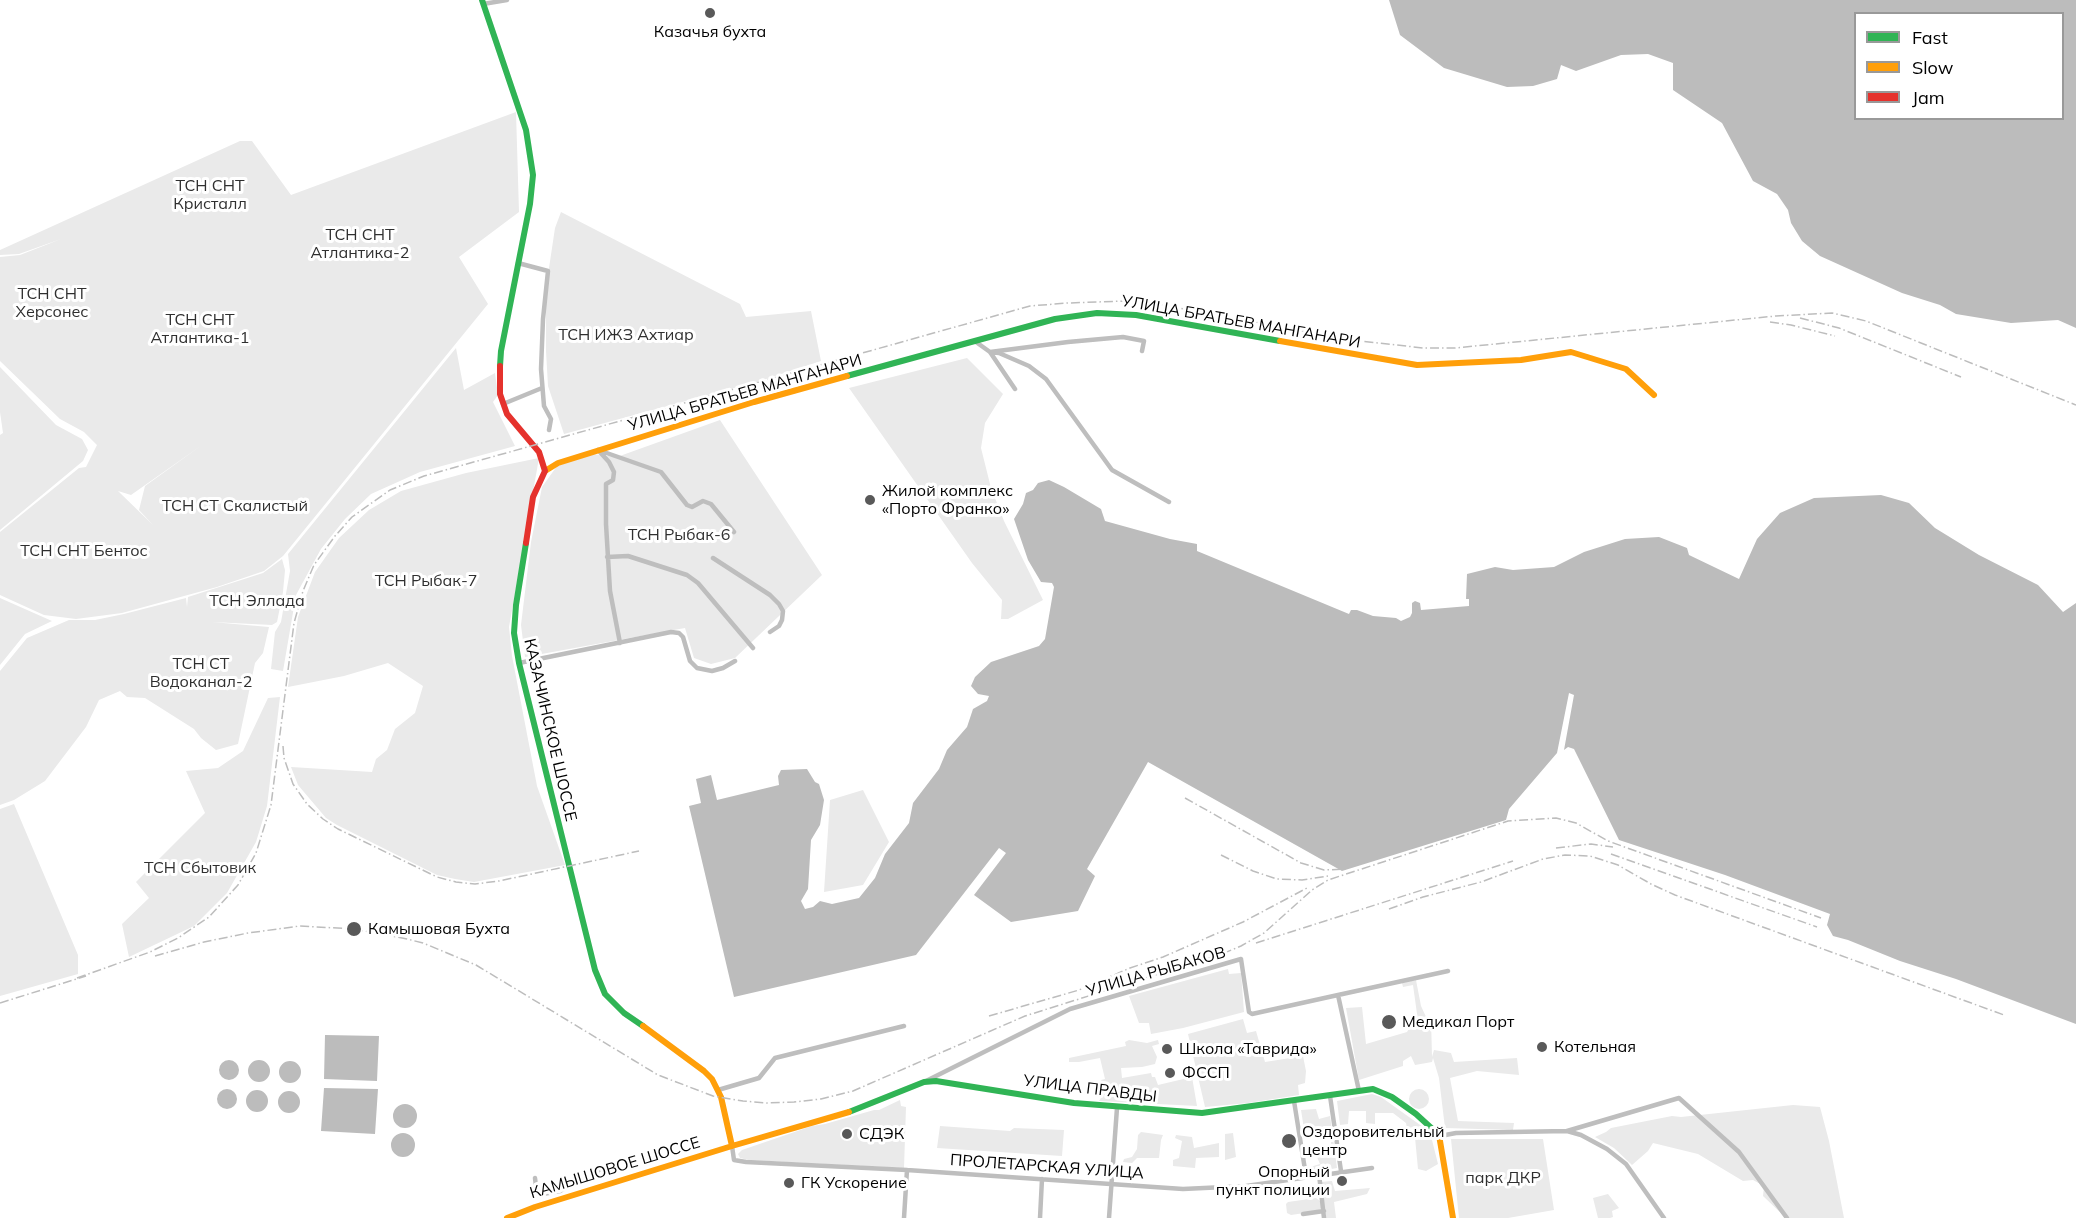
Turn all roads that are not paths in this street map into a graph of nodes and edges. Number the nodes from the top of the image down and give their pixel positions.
1 (507, 0) edge
2 (483, 2) edge
3 (518, 263) junction
4 (976, 342) junction
5 (1142, 351) dead end
6 (990, 352) junction
7 (542, 388) junction
8 (1015, 389) dead end
9 (1654, 395) dead end
10 (503, 404) junction
11 (549, 430) dead end
12 (598, 450) junction
13 (545, 471) junction
14 (1169, 502) dead end
15 (734, 531) dead end
16 (608, 557) junction
17 (712, 558) dead end
18 (770, 632) dead end
19 (620, 643) junction
20 (753, 648) dead end
21 (735, 660) dead end
22 (519, 663) junction
23 (1448, 971) dead end
24 (1338, 995) junction
25 (904, 1026) dead end
26 (924, 1082) junction
27 (718, 1090) junction
28 (1359, 1091) junction
29 (1330, 1096) junction
30 (1294, 1101) junction
31 (1117, 1108) junction
32 (1567, 1131) junction
33 (1440, 1136) junction
34 (732, 1146) junction
35 (1372, 1168) dead end
36 (600, 1169) dead end
37 (907, 1170) junction
38 (1341, 1171) junction
39 (1319, 1174) junction
40 (1306, 1176) junction
41 (535, 1178) dead end
42 (1042, 1179) junction
43 (1111, 1183) junction
44 (1323, 1211) junction
45 (1303, 1214) dead end
46 (507, 1218) edge
47 (904, 1218) edge
48 (1040, 1218) edge
49 (1109, 1218) edge
50 (1324, 1218) edge
51 (1453, 1218) edge
52 (1664, 1218) edge
53 (1787, 1218) edge

1 - 2 street
2 - 3 main road
3 - 7 street
3 - 10 main road
4 - 6 street
4 - 9 main road, УЛИЦА БРАТЬЕВ МАНГАНАРИ
4 - 12 main road, УЛИЦА БРАТЬЕВ МАНГАНАРИ
5 - 6 street
6 - 8 street
6 - 14 street
7 - 10 street
7 - 11 street
10 - 13 main road
12 - 13 main road, УЛИЦА БРАТЬЕВ МАНГАНАРИ
12 - 15 street
12 - 16 street
13 - 22 main road, КАЗАЧИНСКОЕ ШОССЕ
16 - 19 street
16 - 20 street
17 - 18 street
19 - 21 street
19 - 22 street
22 - 27 main road, КАЗАЧИНСКОЕ ШОССЕ
23 - 24 street
24 - 26 street, УЛИЦА РЫБАКОВ
24 - 28 street
25 - 27 street
26 - 31 main road, УЛИЦА ПРАВДЫ
26 - 34 main road, УЛИЦА ПРАВДЫ
27 - 34 main road, КАЗАЧИНСКОЕ ШОССЕ
28 - 29 main road, УЛИЦА ПРАВДЫ
28 - 33 main road, УЛИЦА ПРАВДЫ
29 - 30 main road, УЛИЦА ПРАВДЫ
29 - 38 street
30 - 31 main road, УЛИЦА ПРАВДЫ
30 - 40 street
31 - 43 street
32 - 33 street
32 - 52 street
32 - 53 street
33 - 51 main road
34 - 37 street, ПРОЛЕТАРСКАЯ УЛИЦА
34 - 46 main road, КАМЫШОВОЕ ШОССЕ
35 - 38 street, ПРОЛЕТАРСКАЯ УЛИЦА
36 - 41 street
37 - 42 street, ПРОЛЕТАРСКАЯ УЛИЦА
37 - 47 street
38 - 39 street, ПРОЛЕТАРСКАЯ УЛИЦА
39 - 40 street, ПРОЛЕТАРСКАЯ УЛИЦА
39 - 44 street
40 - 43 street, ПРОЛЕТАРСКАЯ УЛИЦА
42 - 43 street, ПРОЛЕТАРСКАЯ УЛИЦА
42 - 48 street
43 - 49 street
44 - 45 street
44 - 50 street

